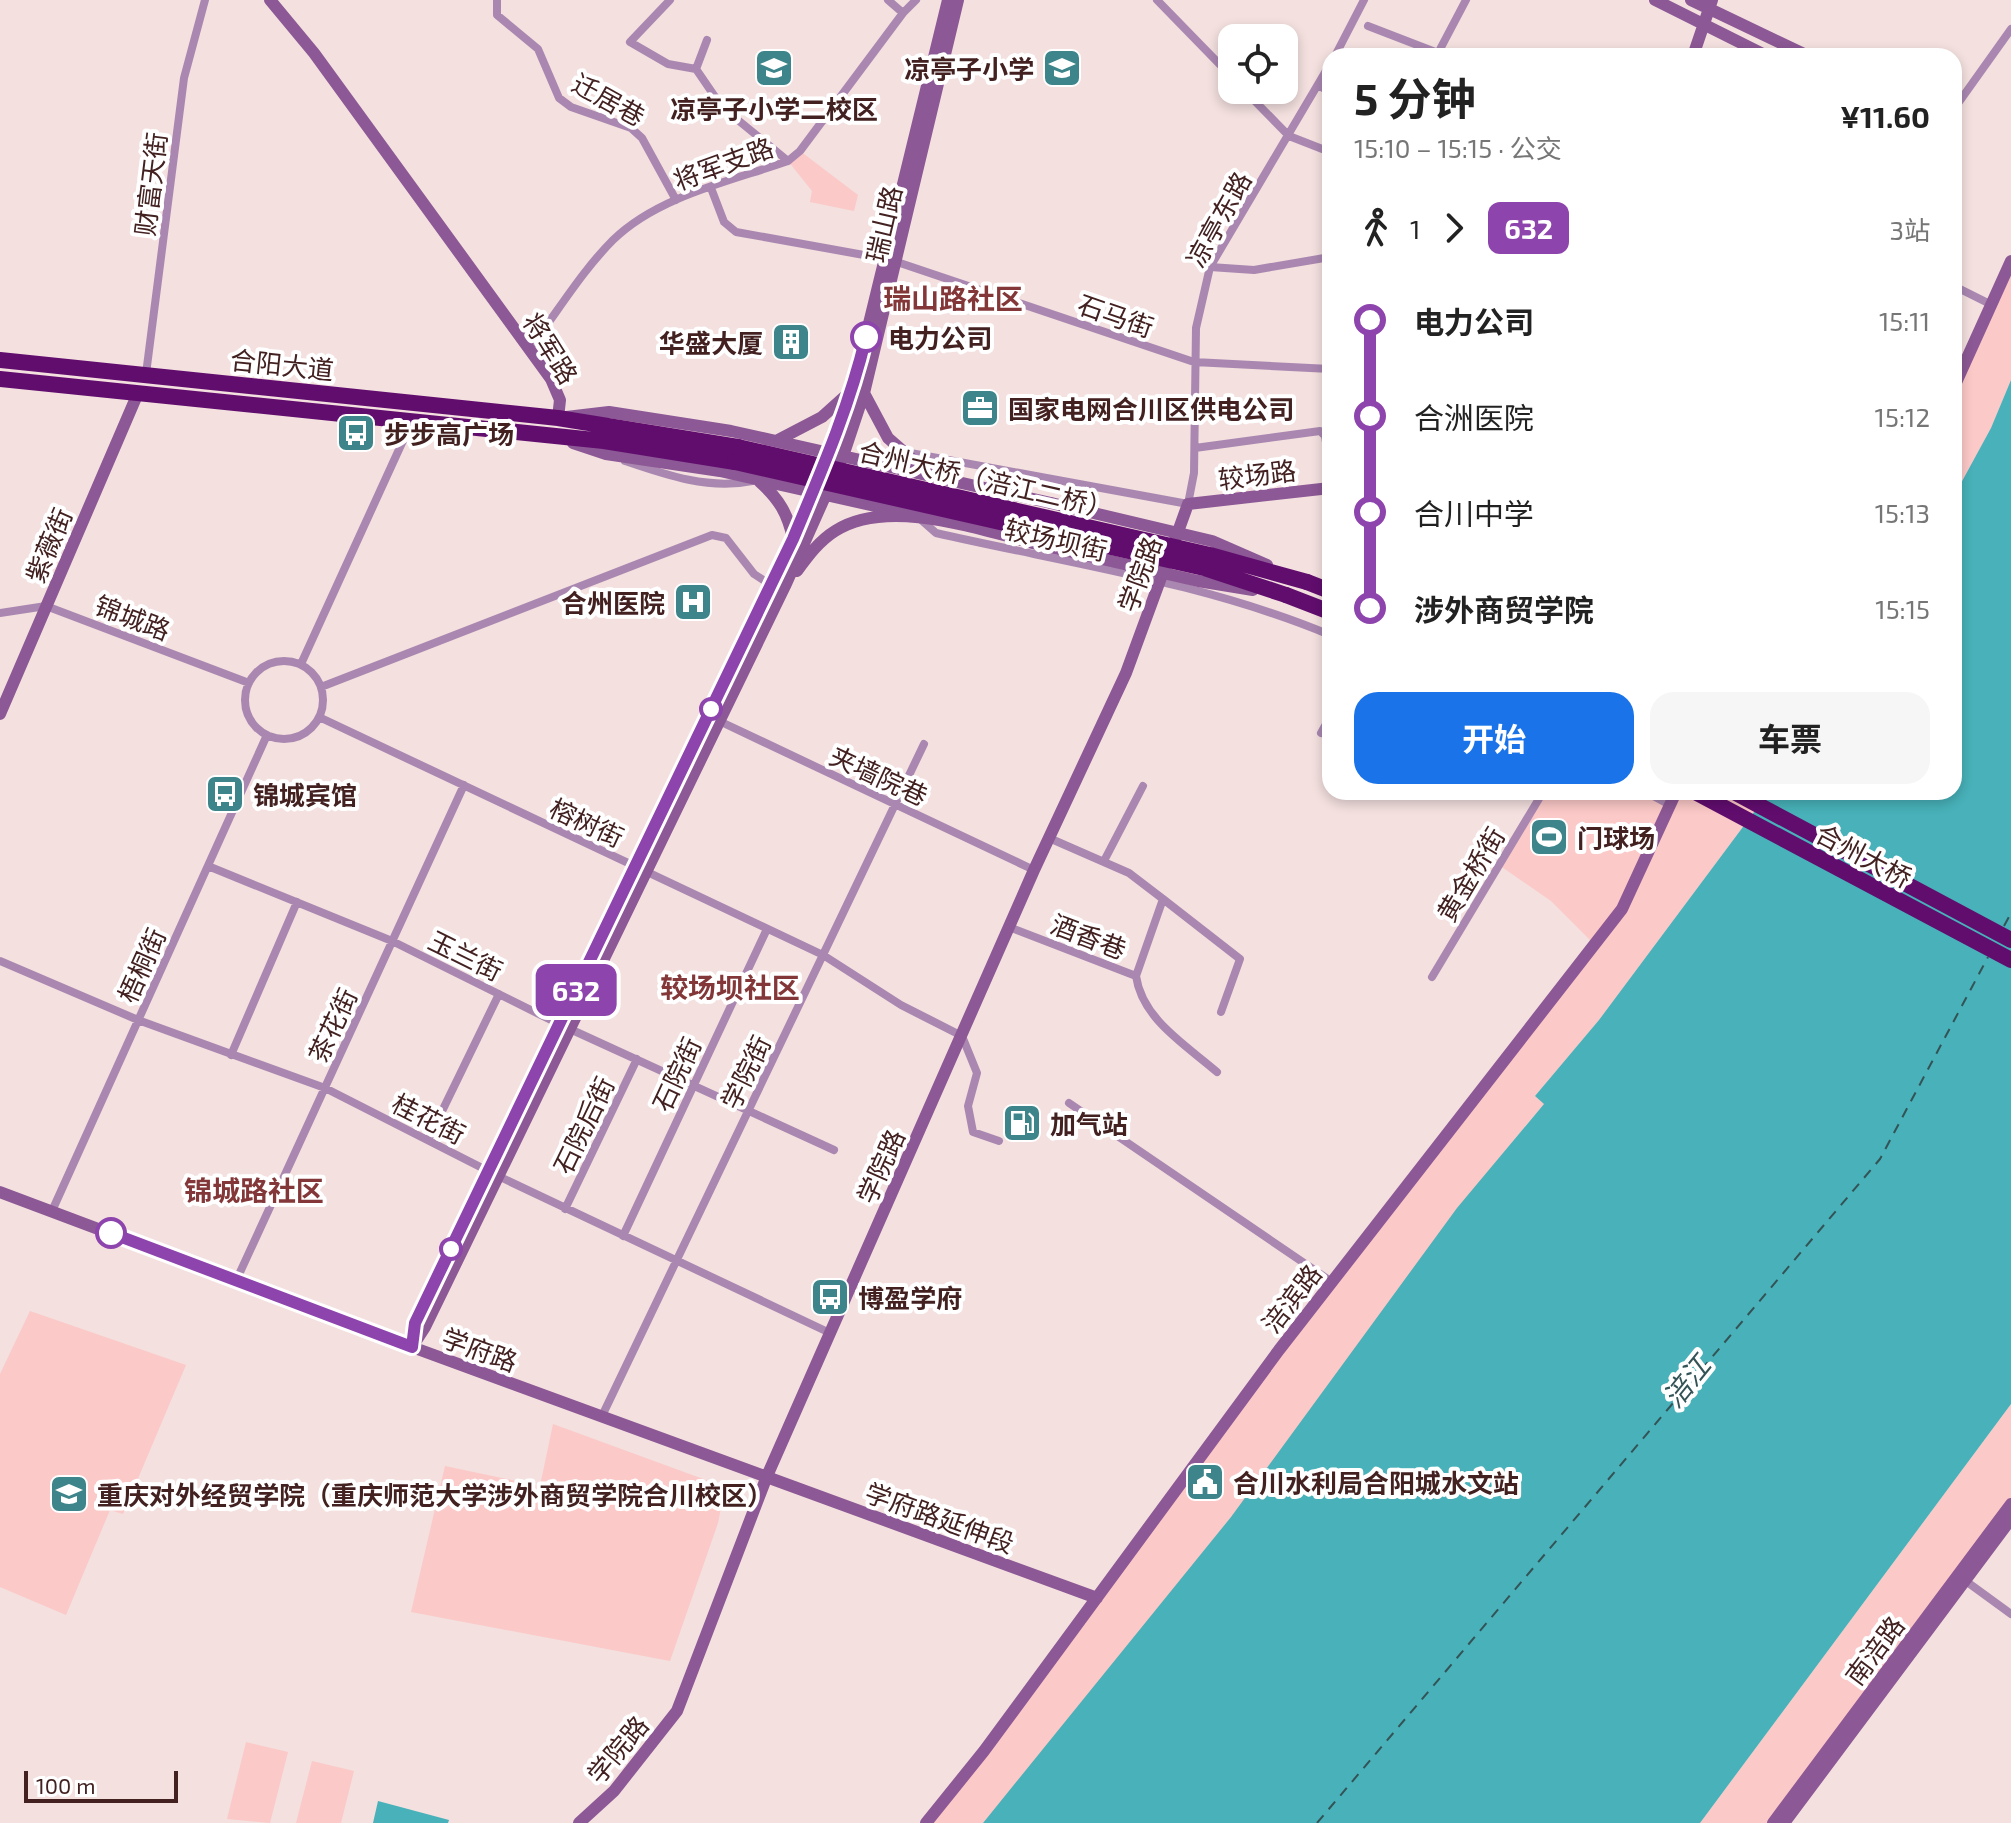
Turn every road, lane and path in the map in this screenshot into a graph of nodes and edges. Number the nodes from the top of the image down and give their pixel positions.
1 (205, 0) edge
2 (270, 0) edge
3 (497, 0) edge
4 (670, 0) edge
5 (888, 0) edge
6 (916, 0) edge
7 (948, 0) edge
8 (958, 0) edge
9 (1157, 0) edge
10 (1364, 0) edge
11 (1466, 0) edge
12 (1655, 0) edge
13 (1691, 0) edge
14 (1710, 4) edge
15 (903, 13) junction
16 (1704, 24) junction
17 (1368, 26) dead end
18 (2011, 29) edge
19 (707, 40) dead end
20 (1339, 48) edge
21 (1422, 48) edge
22 (1440, 48) edge
23 (1696, 48) edge
24 (1751, 48) edge
25 (1791, 48) edge
26 (1218, 63) edge
27 (696, 69) junction
28 (1322, 78) edge
29 (1318, 85) junction
30 (1322, 87) edge
31 (1962, 98) edge
32 (1258, 104) edge
33 (1289, 136) junction
34 (1322, 149) edge
35 (788, 161) junction
36 (711, 188) junction
37 (676, 200) junction
38 (1322, 258) edge
39 (892, 261) junction
40 (2011, 261) edge
41 (1210, 267) junction
42 (1962, 290) edge
43 (1992, 305) junction
44 (529, 349) junction
45 (0, 360) edge
46 (1194, 362) junction
47 (1322, 369) edge
48 (1962, 370) edge
49 (146, 374) junction
50 (0, 379) edge
51 (859, 391) junction
52 (138, 393) junction
53 (558, 418) junction
54 (412, 421) junction
55 (1322, 433) edge
56 (554, 436) junction
57 (776, 441) junction
58 (1195, 448) junction
59 (904, 452) junction
60 (737, 454) junction
61 (830, 454) junction
62 (843, 456) junction
63 (931, 475) junction
64 (757, 480) junction
65 (1322, 489) edge
66 (812, 492) junction
67 (827, 495) junction
68 (1188, 504) junction
69 (915, 515) junction
70 (793, 539) junction
71 (1307, 582) junction
72 (1159, 583) junction
73 (778, 585) junction
74 (1322, 588) edge
75 (1286, 595) junction
76 (46, 606) junction
77 (1322, 609) edge
78 (0, 613) edge
79 (1322, 632) edge
80 (301, 664) junction
81 (249, 683) junction
82 (321, 687) junction
83 (0, 714) edge
84 (319, 717) junction
85 (714, 718) junction
86 (267, 735) junction
87 (924, 744) dead end
88 (464, 785) junction
89 (1143, 786) dead end
90 (1538, 800) edge
91 (1661, 800) edge
92 (1672, 800) edge
93 (1710, 800) edge
94 (1749, 800) edge
95 (896, 804) junction
96 (1670, 805) junction
97 (1049, 838) junction
98 (1105, 859) junction
99 (208, 866) junction
100 (641, 869) junction
101 (1034, 870) junction
102 (1163, 899) junction
103 (297, 902) junction
104 (1009, 927) junction
105 (767, 929) junction
106 (2011, 940) edge
107 (392, 941) junction
108 (823, 955) junction
109 (2011, 960) edge
110 (0, 961) edge
111 (1136, 976) junction
112 (1432, 977) dead end
113 (499, 994) junction
114 (1221, 1012) dead end
115 (138, 1020) junction
116 (565, 1026) junction
117 (962, 1036) junction
118 (231, 1055) junction
119 (637, 1059) junction
120 (1217, 1072) dead end
121 (693, 1085) junction
122 (325, 1088) junction
123 (1069, 1103) dead end
124 (749, 1111) junction
125 (428, 1140) junction
126 (999, 1141) dead end
127 (834, 1150) dead end
128 (493, 1174) junction
129 (0, 1192) edge
130 (565, 1209) junction
131 (52, 1211) junction
132 (623, 1236) junction
133 (677, 1261) junction
134 (236, 1281) junction
135 (1332, 1282) junction
136 (830, 1333) junction
137 (412, 1347) junction
138 (602, 1416) junction
139 (767, 1476) junction
140 (2011, 1504) edge
141 (2011, 1519) edge
142 (1962, 1578) junction
143 (1097, 1598) junction
144 (2011, 1614) edge
145 (579, 1823) edge
146 (926, 1823) edge
147 (1773, 1823) edge
148 (1784, 1823) edge

1 - 49 street, 财富天街
2 - 44 main road, 将军路
3 - 37 street, 迁居巷
4 - 27 street
5 - 15 street
6 - 15 street, 将军支路
7 - 39 main road, 瑞山路
8 - 39 main road, 瑞山路
9 - 26 street
10 - 20 street
11 - 22 street
12 - 16 main road
13 - 14 main road
14 - 16 main road
14 - 25 main road
15 - 35 street, 将军支路
16 - 23 main road
16 - 24 main road
17 - 21 street
18 - 31 street
19 - 27 street
27 - 35 street
28 - 29 street, 凉亭东路
29 - 30 street
29 - 33 street, 凉亭东路
32 - 33 street
33 - 34 street
33 - 41 street, 凉亭东路
35 - 36 street, 将军支路
36 - 37 street, 将军支路
36 - 39 street, 石马街
37 - 44 street, 将军支路
38 - 41 street
39 - 46 street, 石马街
39 - 51 main road, 瑞山路
40 - 43 main road
41 - 46 street, 凉亭东路
42 - 43 street
43 - 48 main road
44 - 53 main road, 将军路
45 - 49 highway, 合阳大道
46 - 47 street, 石马街
46 - 58 street, 凉亭东路
49 - 53 highway, 合阳大道
50 - 52 highway, 合阳大道
51 - 57 main road
51 - 59 main road
51 - 61 main road, 瑞山路
51 - 62 main road, 瑞山路
52 - 54 highway, 合阳大道
52 - 76 main road, 紫薇街
53 - 57 main road, 将军路
53 - 60 highway, 合州大桥（涪江二桥）
54 - 56 highway, 合阳大道
54 - 80 street
55 - 58 street
56 - 60 highway, 合州大桥（涪江二桥）
56 - 64 main road
57 - 61 main road, 将军路
58 - 68 street, 凉亭东路
59 - 63 main road
59 - 68 street
60 - 71 highway, 合州大桥（涪江二桥）, bridge
60 - 75 highway, 合州大桥（涪江二桥）, bridge
61 - 62 main road, 将军路
61 - 66 main road, 瑞山路
62 - 63 main road, 将军路
62 - 67 main road, 瑞山路
63 - 71 main road, 将军路, bridge
64 - 66 main road
64 - 70 main road
65 - 68 main road, 较场路
66 - 67 main road
66 - 70 main road, 瑞山路
67 - 69 main road
67 - 73 main road, 瑞山路
68 - 72 main road, 学院路
69 - 72 street, 较场坝街
69 - 73 main road
69 - 75 main road, bridge
70 - 73 main road, 瑞山路
71 - 74 highway
72 - 79 street, 较场坝街
72 - 97 main road, 学院路
73 - 82 street
73 - 85 main road
75 - 77 highway
76 - 78 street, 锦城路
76 - 81 street, 锦城路
76 - 83 main road, 紫薇街
80 - 81 street
80 - 82 street
81 - 86 street
82 - 84 street
84 - 86 street
84 - 88 street, 榕树街
85 - 95 street, 夹墙院巷
85 - 100 main road
86 - 99 street, 梧桐街
87 - 95 street, 学院街
88 - 100 street, 榕树街
88 - 107 street, 茶花街
89 - 98 street
90 - 112 street, 黄金桥街
91 - 96 street
92 - 96 main road, 涪滨路
93 - 109 highway, 合州大桥
94 - 106 highway, 合州大桥
95 - 101 street, 夹墙院巷
95 - 108 street, 学院街
96 - 135 main road, 涪滨路
97 - 98 street
97 - 101 main road, 学院路
98 - 102 street
99 - 103 street, 玉兰街
99 - 115 street, 梧桐街
100 - 105 street, 榕树街
100 - 116 main road
101 - 104 main road, 学院路
102 - 111 street, 酒香巷
102 - 114 street
103 - 107 street, 玉兰街
103 - 118 street
104 - 111 street, 酒香巷
104 - 117 main road, 学院路
105 - 108 street, 榕树街
105 - 121 street, 石院街
107 - 113 street, 玉兰街
107 - 122 street, 茶花街
108 - 117 street, 榕树街
108 - 124 street, 学院街
110 - 115 street, 桂花街
111 - 120 street
113 - 116 street, 玉兰街
113 - 125 street
115 - 118 street, 桂花街
115 - 131 street, 梧桐街
116 - 119 street, 玉兰街
116 - 128 main road
117 - 126 street
117 - 136 main road, 学院路
118 - 122 street, 桂花街
119 - 121 street, 玉兰街
119 - 130 street, 石院后街
121 - 124 street, 玉兰街
121 - 132 street, 石院街
122 - 125 street, 桂花街
122 - 134 street, 茶花街
123 - 135 street
124 - 127 street, 玉兰街
124 - 133 street, 学院街
125 - 128 street, 桂花街
128 - 130 street, 桂花街
128 - 137 main road
129 - 131 main road, 学府路
130 - 132 street, 桂花街
131 - 134 main road, 学府路
132 - 133 street, 桂花街
133 - 136 street, 桂花街
133 - 138 street, 学院街
134 - 137 main road, 学府路
135 - 143 main road, 涪滨路
136 - 139 main road, 学院路
137 - 138 main road, 学府路
138 - 139 main road, 学府路
139 - 143 main road, 学府路延伸段
139 - 145 main road, 学院路
140 - 142 main road, 南涪路
141 - 142 main road, 南涪路
142 - 144 street
142 - 147 main road, 南涪路
142 - 148 main road, 南涪路
143 - 146 main road, 涪滨路

